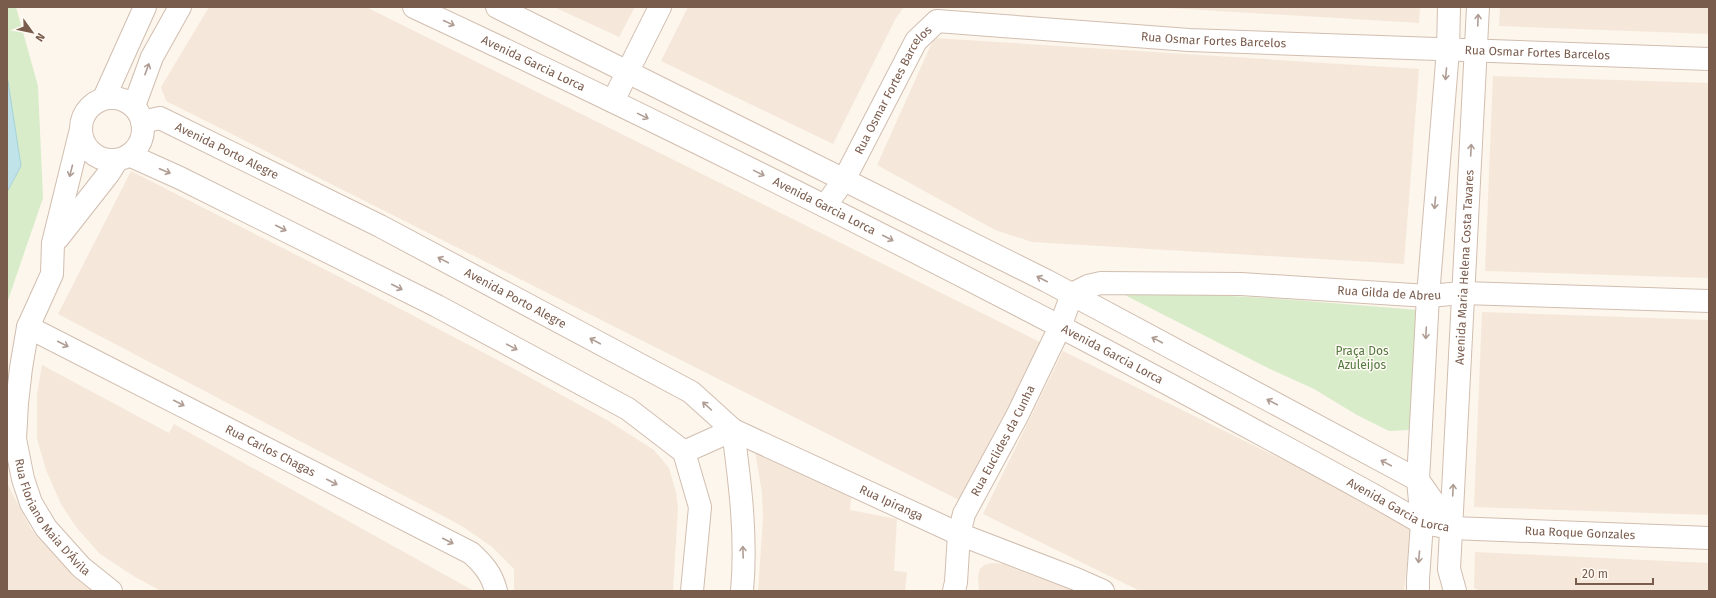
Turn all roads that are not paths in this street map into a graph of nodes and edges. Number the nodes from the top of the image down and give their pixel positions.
1 (145, 7) edge
2 (180, 7) edge
3 (414, 7) edge
4 (497, 7) edge
5 (660, 7) edge
6 (1449, 7) edge
7 (1478, 7) edge
8 (1448, 50) junction
9 (1477, 51) junction
10 (1709, 59) edge
11 (628, 71) junction
12 (104, 98) junction
13 (613, 101) junction
14 (138, 114) junction
15 (80, 133) junction
16 (123, 158) junction
17 (844, 180) junction
18 (825, 206) junction
19 (53, 243) junction
20 (1463, 293) junction
21 (1072, 294) junction
22 (1428, 296) junction
23 (1709, 300) edge
24 (28, 326) junction
25 (1060, 327) junction
26 (732, 430) junction
27 (684, 452) junction
28 (1418, 480) junction
29 (1422, 523) junction
30 (1452, 528) junction
31 (960, 534) junction
32 (1709, 538) edge
33 (957, 588) edge
34 (112, 591) edge
35 (496, 591) edge
36 (692, 591) edge
37 (742, 591) edge
38 (1103, 591) edge
39 (1418, 591) edge
40 (1455, 591) edge

1 - 12 street
14 -> 2 street
3 -> 13 street, Avenida Garcia Lorca
4 - 11 street, Avenida Garcia Lorca
5 - 11 street
6 - 8 street
9 -> 7 street, Avenida Maria Helena Costa Tavares
8 - 9 street, Rua Osmar Fortes Barcelos
8 - 17 street, Rua Osmar Fortes Barcelos
8 -> 22 street
9 - 10 street, Rua Osmar Fortes Barcelos
20 -> 9 street, Avenida Maria Helena Costa Tavares
11 - 13 street
11 - 17 street, Avenida Garcia Lorca
12 - 14 street
12 - 15 street
13 -> 18 street, Avenida Garcia Lorca
14 - 16 street
26 -> 14 street, Avenida Porto Alegre
15 - 16 street
15 -> 19 street, Rua Floriano Maia D'Ávila
16 - 19 street
16 -> 27 street
17 - 18 street, Rua Osmar Fortes Barcelos
21 -> 17 street, Avenida Garcia Lorca
18 -> 25 street, Avenida Garcia Lorca
19 - 24 street, Rua Floriano Maia D'Ávila
20 - 22 street, Rua Gilda de Abreu
20 - 23 street, Rua Gilda de Abreu
30 -> 20 street, Avenida Maria Helena Costa Tavares
21 - 22 street, Rua Gilda de Abreu
21 - 25 street, Rua Euclides da Cunha
28 -> 21 street, Avenida Garcia Lorca
22 -> 28 street
24 - 34 street, Rua Floriano Maia D'Ávila
24 -> 35 street, Rua Carlos Chagas
25 - 29 street, Avenida Garcia Lorca
25 - 31 street, Rua Euclides da Cunha
26 - 27 street
26 - 31 street, Rua Ipiranga
37 -> 26 street
27 - 36 street
28 - 29 street
28 - 30 street, Avenida Garcia Lorca
29 - 30 street, Avenida Garcia Lorca
29 -> 39 street
30 - 32 street, Rua Roque Gonzales
30 - 40 street, Avenida Maria Helena Costa Tavares
31 - 33 street, Rua Euclides da Cunha
31 - 38 street, Rua Ipiranga

